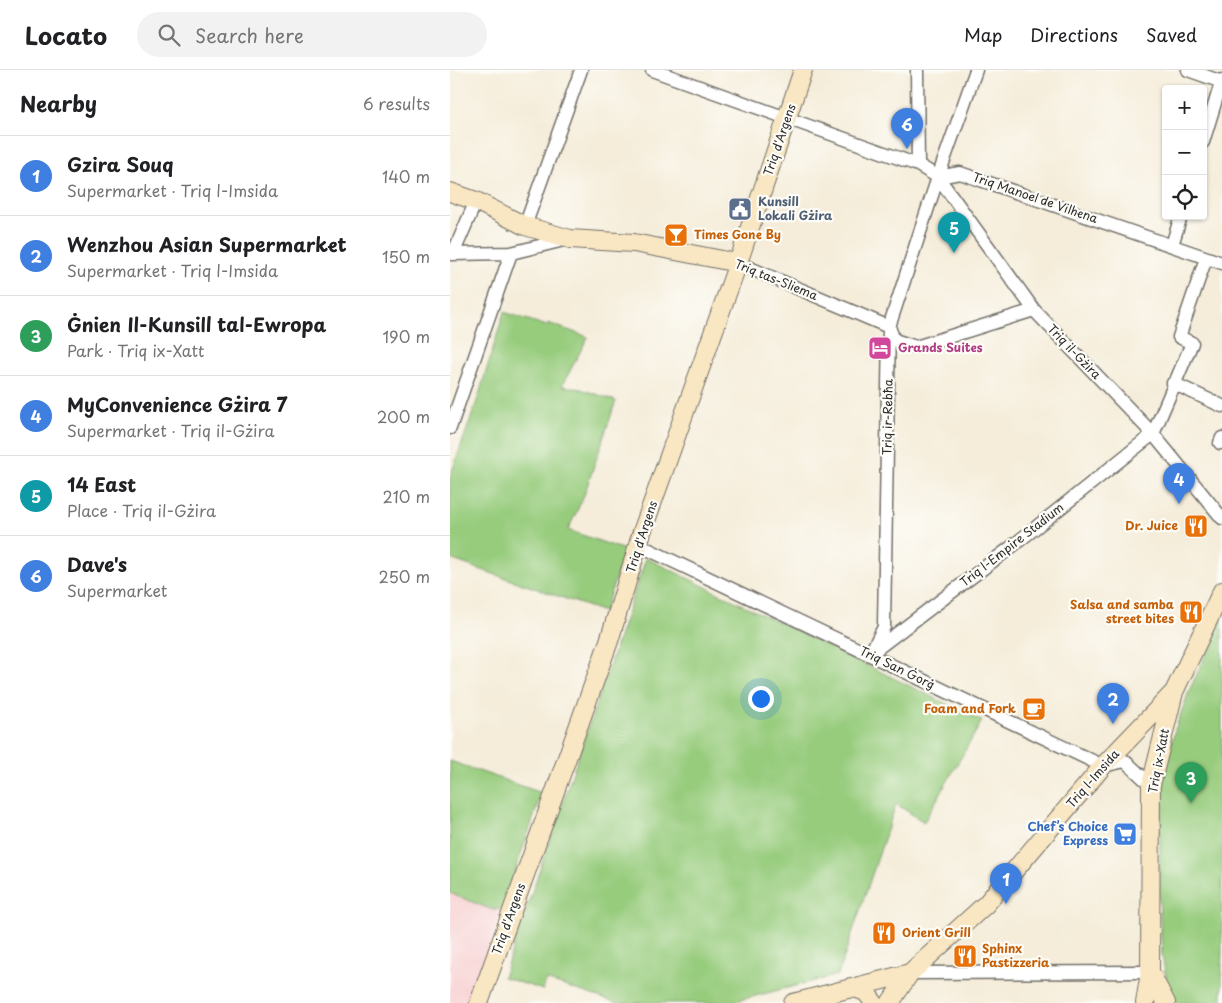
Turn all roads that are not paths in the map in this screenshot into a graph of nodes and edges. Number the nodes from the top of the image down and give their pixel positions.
1 (581, 70) edge
2 (652, 70) edge
3 (804, 70) edge
4 (917, 70) edge
5 (976, 70) edge
6 (1188, 70) edge
7 (1222, 81) edge
8 (787, 119) junction
9 (1207, 130) edge
10 (918, 164) junction
11 (938, 177) junction
12 (450, 182) edge
13 (450, 192) edge
14 (476, 201) junction
15 (1180, 220) edge
16 (525, 226) junction
17 (570, 239) junction
18 (1172, 245) junction
19 (511, 252) junction
20 (452, 254) edge
21 (1206, 258) junction
22 (738, 263) junction
23 (1222, 263) edge
24 (1034, 310) junction
25 (890, 327) junction
26 (1174, 383) junction
27 (1222, 406) edge
28 (450, 428) edge
29 (1153, 434) junction
30 (1222, 518) edge
31 (639, 545) junction
32 (1222, 591) edge
33 (870, 654) junction
34 (1174, 692) junction
35 (1103, 766) junction
36 (1151, 785) junction
37 (1150, 972) junction
38 (910, 973) junction
39 (851, 987) junction
40 (480, 1003) edge
41 (794, 1003) edge
42 (874, 1003) edge
43 (890, 1003) edge
44 (1146, 1003) edge
45 (1166, 1003) edge

1 - 16 street
2 - 8 street
3 - 8 main road, Triq d'Argens
4 - 10 street
5 - 11 street, Triq ir-Rebħa
6 - 7 street
7 - 9 street
8 - 10 street
8 - 22 main road, Triq d'Argens
10 - 11 street
11 - 18 street, Triq Manoel de Vilhena
11 - 24 street, Triq il-Gżira
11 - 25 street, Triq ir-Rebħa
12 - 14 main road, Triq tas-Sliema
13 - 14 main road, Triq tas-Sliema
14 - 16 main road, Triq tas-Sliema
14 - 20 street
15 - 18 street
16 - 17 main road, Triq tas-Sliema
17 - 19 street
17 - 22 main road, Triq tas-Sliema
18 - 21 street, Triq Manoel de Vilhena
19 - 20 street
19 - 28 street
21 - 23 street, Triq Manoel de Vilhena
21 - 26 street
22 - 25 street, Triq tas-Sliema
22 - 31 main road, Triq d'Argens
24 - 25 street, Triq tas-Sliema
24 - 29 street, Triq il-Gżira
25 - 33 street, Triq ir-Rebħa
26 - 27 street
26 - 29 street
29 - 30 street, Triq il-Gżira
29 - 33 street, Triq l-Empire Stadium
31 - 33 street, Triq San Ġorġ
31 - 40 main road, Triq d'Argens
32 - 34 main road, Triq ix-Xatt
33 - 35 street, Triq San Ġorġ
34 - 35 main road, Triq l-Imsida
34 - 36 main road, Triq ix-Xatt
35 - 36 street
35 - 38 main road, Triq l-Imsida
36 - 37 main road, Triq ix-Xatt
37 - 38 street
37 - 44 main road, Triq ix-Xatt
37 - 45 main road
38 - 39 main road, Triq l-Imsida
38 - 43 main road
39 - 41 main road, Triq l-Imsida
39 - 42 main road

